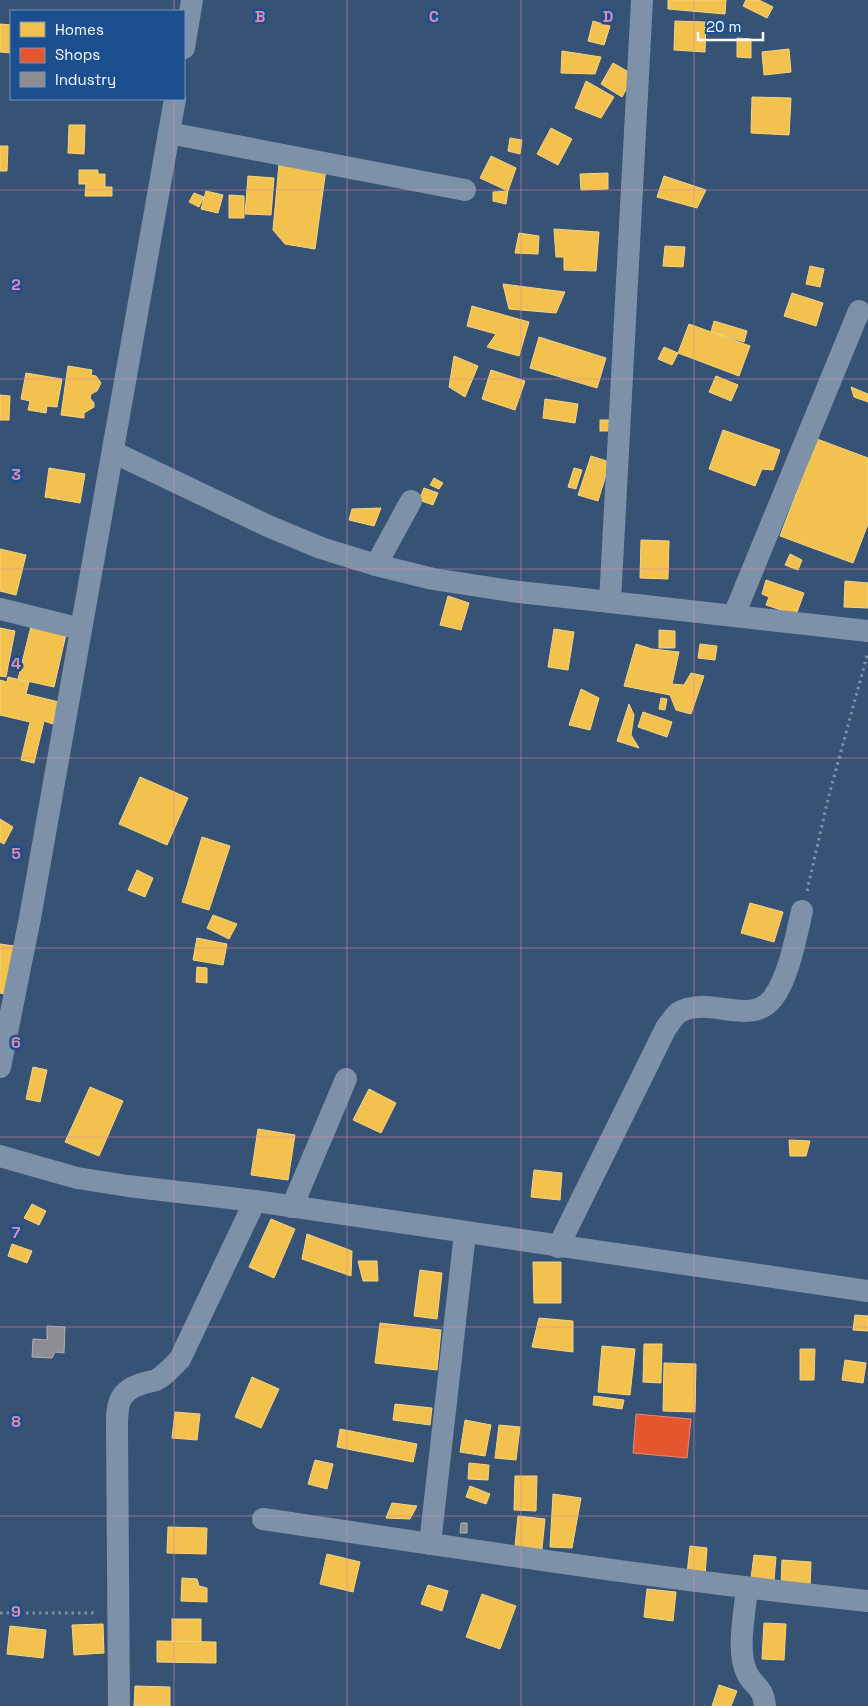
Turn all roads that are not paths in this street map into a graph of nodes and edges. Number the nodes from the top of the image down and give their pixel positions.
1 (192, 0) edge
2 (642, 0) edge
3 (185, 42) edge
4 (175, 100) edge
5 (169, 133) junction
6 (465, 190) dead end
7 (859, 311) dead end
8 (113, 452) junction
9 (411, 501) dead end
10 (376, 565) junction
11 (610, 602) junction
12 (0, 609) edge
13 (734, 615) junction
14 (81, 629) junction
15 (868, 631) edge
16 (802, 911) road end
17 (5, 1016) edge
18 (0, 1067) edge
19 (346, 1079) dead end
20 (0, 1156) edge
21 (255, 1201) junction
22 (292, 1207) junction
23 (465, 1233) junction
24 (558, 1247) junction
25 (868, 1291) edge
26 (263, 1519) dead end
27 (430, 1544) junction
28 (747, 1588) junction
29 (868, 1601) edge
30 (119, 1706) edge
31 (765, 1706) edge

1 - 3 street
2 - 11 street
4 - 5 street
5 - 6 street
5 - 8 street
7 - 13 street
8 - 10 street
8 - 14 street
9 - 10 street
10 - 11 street
11 - 13 street
12 - 14 street
13 - 15 street
14 - 17 street
16 - 24 street
17 - 18 street
19 - 22 street
20 - 21 street
21 - 22 street
21 - 30 street
22 - 23 street
23 - 24 street
23 - 27 street
24 - 25 street
26 - 27 street
27 - 28 street
28 - 29 street
28 - 31 street

